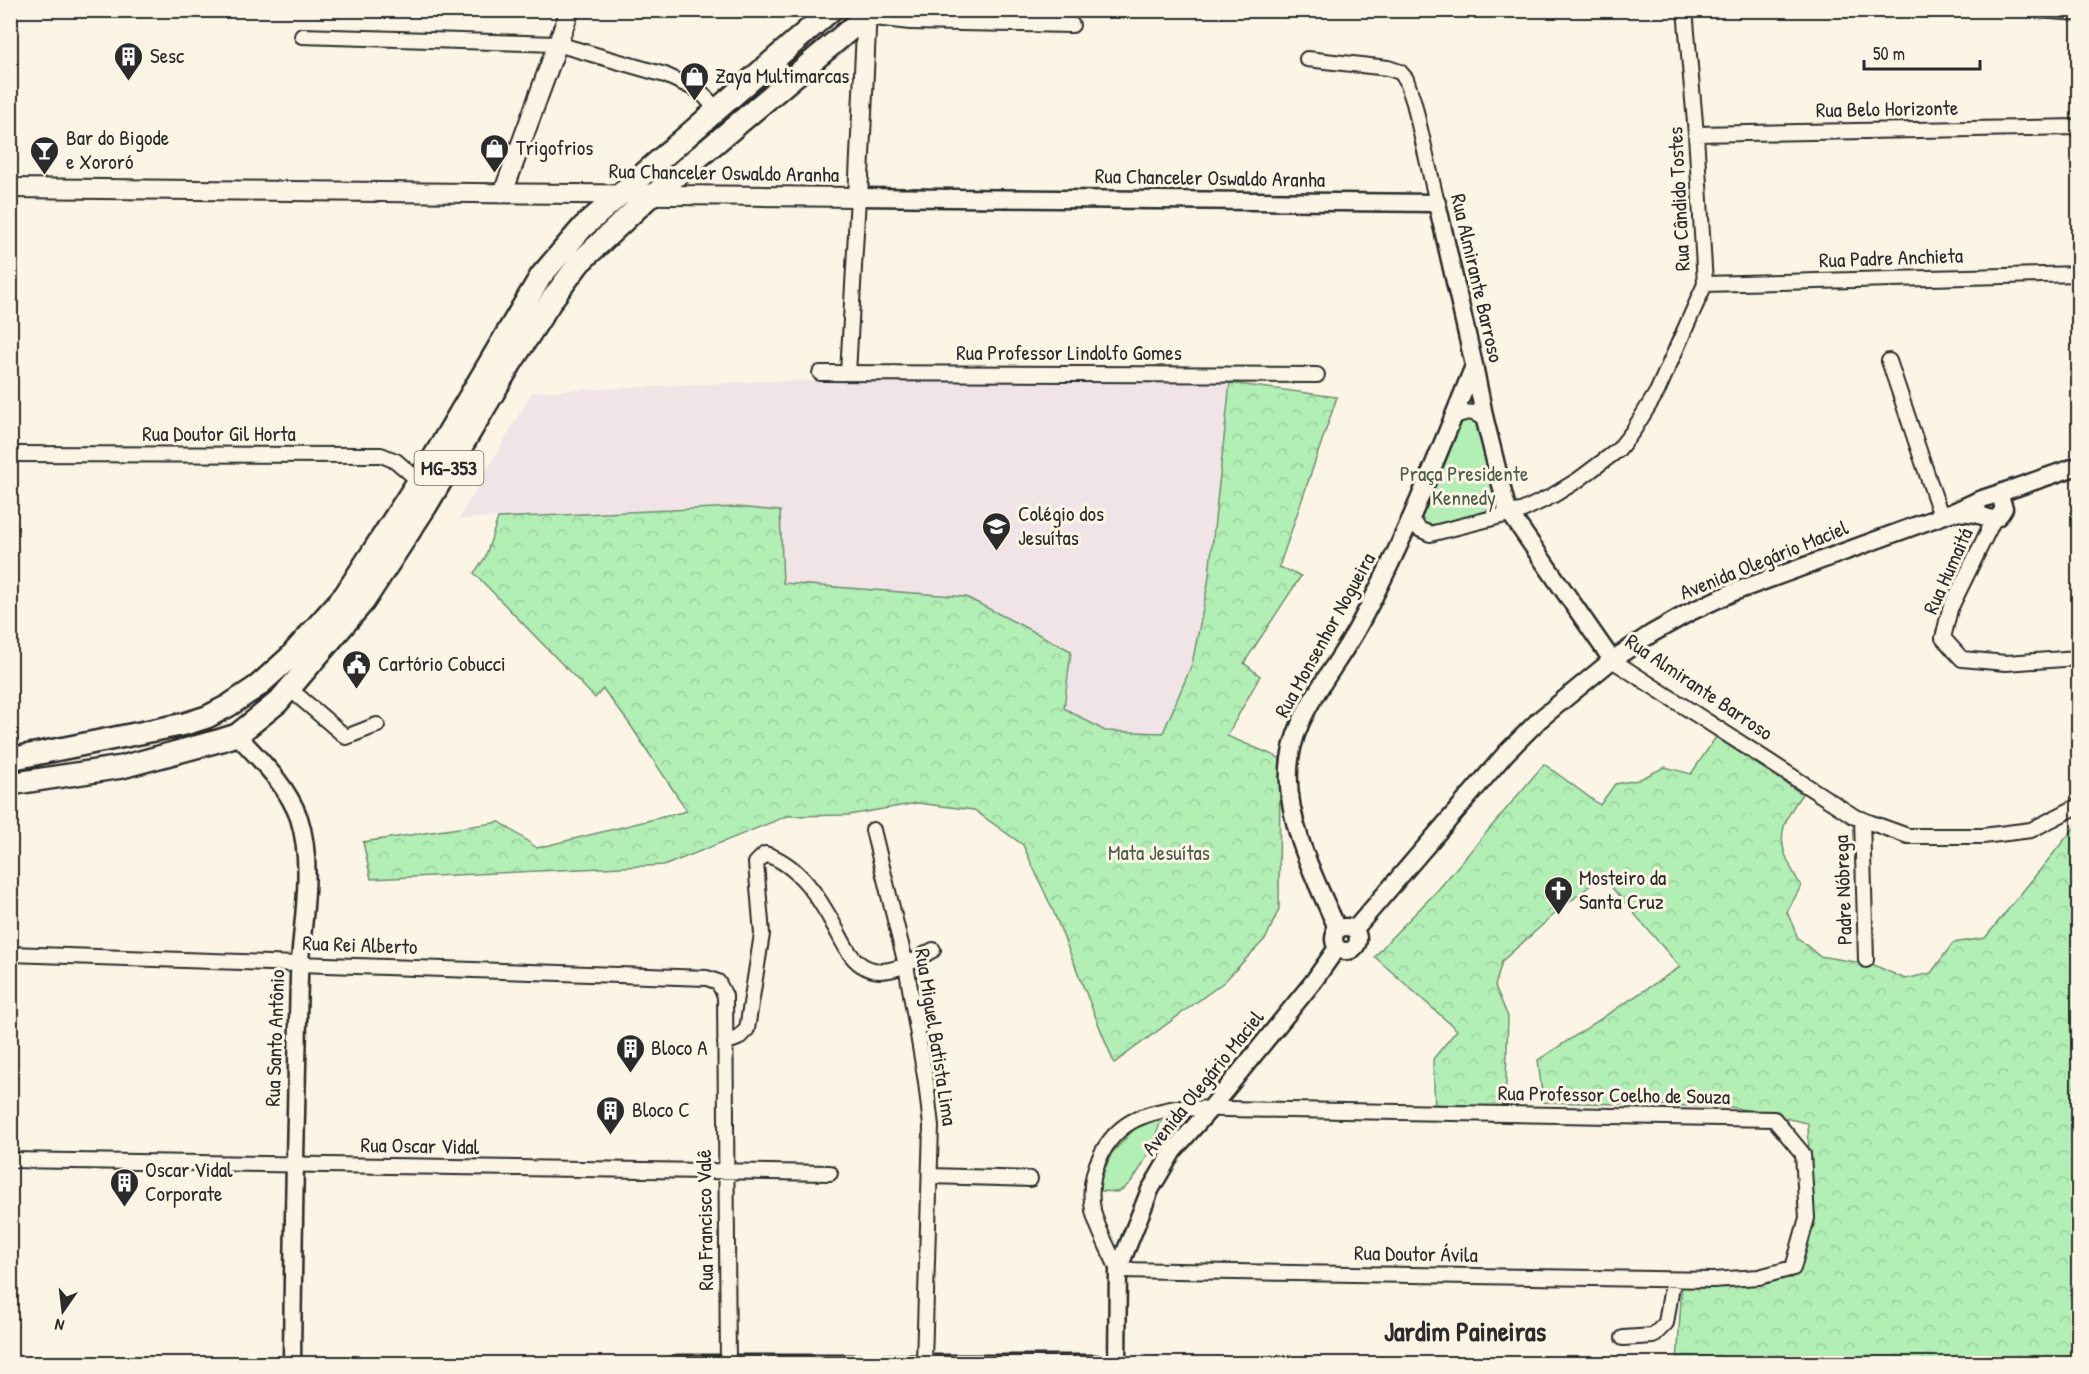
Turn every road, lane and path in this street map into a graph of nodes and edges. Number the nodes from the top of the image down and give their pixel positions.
1 (570, 10) edge
2 (831, 10) edge
3 (897, 10) edge
4 (1684, 10) edge
5 (2037, 10) edge
6 (868, 12) edge
7 (2078, 13) edge
8 (910, 22) junction
9 (1072, 25) dead end
10 (302, 36) dead end
11 (557, 44) junction
12 (1307, 58) dead end
13 (717, 110) junction
14 (2079, 127) edge
15 (1696, 134) junction
16 (10, 188) edge
17 (503, 193) junction
18 (619, 194) junction
19 (651, 195) junction
20 (858, 197) junction
21 (1437, 203) junction
22 (2079, 274) edge
23 (1705, 284) junction
24 (1889, 361) dead end
25 (1474, 365) junction
26 (820, 373) dead end
27 (848, 373) junction
28 (1317, 375) dead end
29 (1453, 417) junction
30 (1485, 420) junction
31 (10, 454) edge
32 (2072, 468) edge
33 (418, 481) junction
34 (1990, 507) junction
35 (1508, 511) junction
36 (1947, 514) junction
37 (1412, 519) junction
38 (316, 629) junction
39 (2079, 658) edge
40 (1612, 660) junction
41 (290, 689) junction
42 (377, 725) dead end
43 (237, 735) junction
44 (10, 759) edge
45 (10, 784) edge
46 (2079, 806) edge
47 (1862, 819) junction
48 (873, 830) dead end
49 (1336, 941) junction
50 (933, 950) dead end
51 (10, 954) edge
52 (1866, 960) dead end
53 (300, 964) junction
54 (906, 965) junction
55 (707, 978) joint
56 (725, 1043) junction
57 (1210, 1109) junction
58 (10, 1160) edge
59 (294, 1164) junction
60 (725, 1172) junction
61 (830, 1173) dead end
62 (930, 1176) junction
63 (1030, 1179) dead end
64 (1118, 1270) junction
65 (1672, 1280) junction
66 (1713, 1280) joint
67 (1623, 1338) dead end
68 (924, 1362) edge
69 (728, 1363) edge
70 (292, 1364) edge
71 (677, 1364) edge
72 (1096, 1364) edge
73 (1116, 1364) edge

1 - 11 main road
2 - 13 main road, MG-353
3 - 8 street
4 - 15 street, Rua Cândido Tostes
5 - 7 street
6 - 8 street
6 - 19 main road, MG-353
6 - 20 main road
8 - 9 street
10 - 11 street
11 - 13 street
11 - 17 main road
12 - 21 street, Rua Almirante Barroso
13 - 18 main road, MG-353
14 - 15 street, Rua Belo Horizonte
15 - 23 street, Rua Cândido Tostes
16 - 17 main road, Rua Chanceler Oswaldo Aranha
17 - 18 main road, Rua Chanceler Oswaldo Aranha
18 - 19 main road, Rua Chanceler Oswaldo Aranha
18 - 33 main road, MG-353
19 - 20 main road, Rua Chanceler Oswaldo Aranha
19 - 41 main road, MG-353
20 - 21 street, Rua Chanceler Oswaldo Aranha
20 - 27 street
21 - 25 street, Rua Almirante Barroso
22 - 23 street, Rua Padre Anchieta
23 - 35 street, Rua Cândido Tostes
24 - 36 street
25 - 29 street, Rua Monsenhor Nogueira
25 - 30 street, Rua Almirante Barroso
26 - 27 street, Rua Professor Lindolfo Gomes
27 - 28 street, Rua Professor Lindolfo Gomes
29 - 30 street
29 - 37 street, Rua Monsenhor Nogueira
30 - 35 street, Rua Almirante Barroso
31 - 33 street, Rua Doutor Gil Horta
32 - 34 street, Avenida Olegário Maciel
33 - 38 main road, MG-353
34 - 36 street, Avenida Olegário Maciel
34 - 39 street, Rua Humaitá
35 - 37 street, Rua Cândido Tostes
35 - 40 street, Rua Almirante Barroso
36 - 40 street, Avenida Olegário Maciel
37 - 49 street, Rua Monsenhor Nogueira
38 - 43 main road
38 - 44 main road, MG-353
40 - 47 street, Rua Almirante Barroso
40 - 49 street, Avenida Olegário Maciel
41 - 42 street
41 - 43 main road, MG-353
43 - 45 main road, MG-353
43 - 53 street, Rua Santo Antônio
46 - 47 street, Rua Almirante Barroso
47 - 52 street, Padre Nóbrega
48 - 54 street, Rua Miguel Batista Lima
49 - 57 street, Avenida Olegário Maciel
50 - 54 street
51 - 53 street, Rua Rei Alberto
53 - 55 street, Rua Rei Alberto
53 - 59 street, Rua Santo Antônio
54 - 56 street
54 - 62 street, Rua Miguel Batista Lima
55 - 56 street, Rua Francisco Valê
56 - 60 street, Rua Francisco Valê
57 - 64 street, Avenida Olegário Maciel
57 - 64 street
57 - 66 street, Rua Professor Coelho de Souza
58 - 59 street, Rua Oscar Vidal
59 - 60 street, Rua Oscar Vidal
59 - 70 street, Rua Santo Antônio
60 - 61 street, Rua Oscar Vidal
60 - 69 street, Rua Francisco Valê
62 - 63 street
62 - 68 street, Rua Miguel Batista Lima
64 - 65 street, Rua Doutor Ávila
64 - 73 street, Avenida Olegário Maciel
65 - 66 street, Rua Doutor Ávila
65 - 67 street
68 - 69 street
68 - 72 street
69 - 71 street

